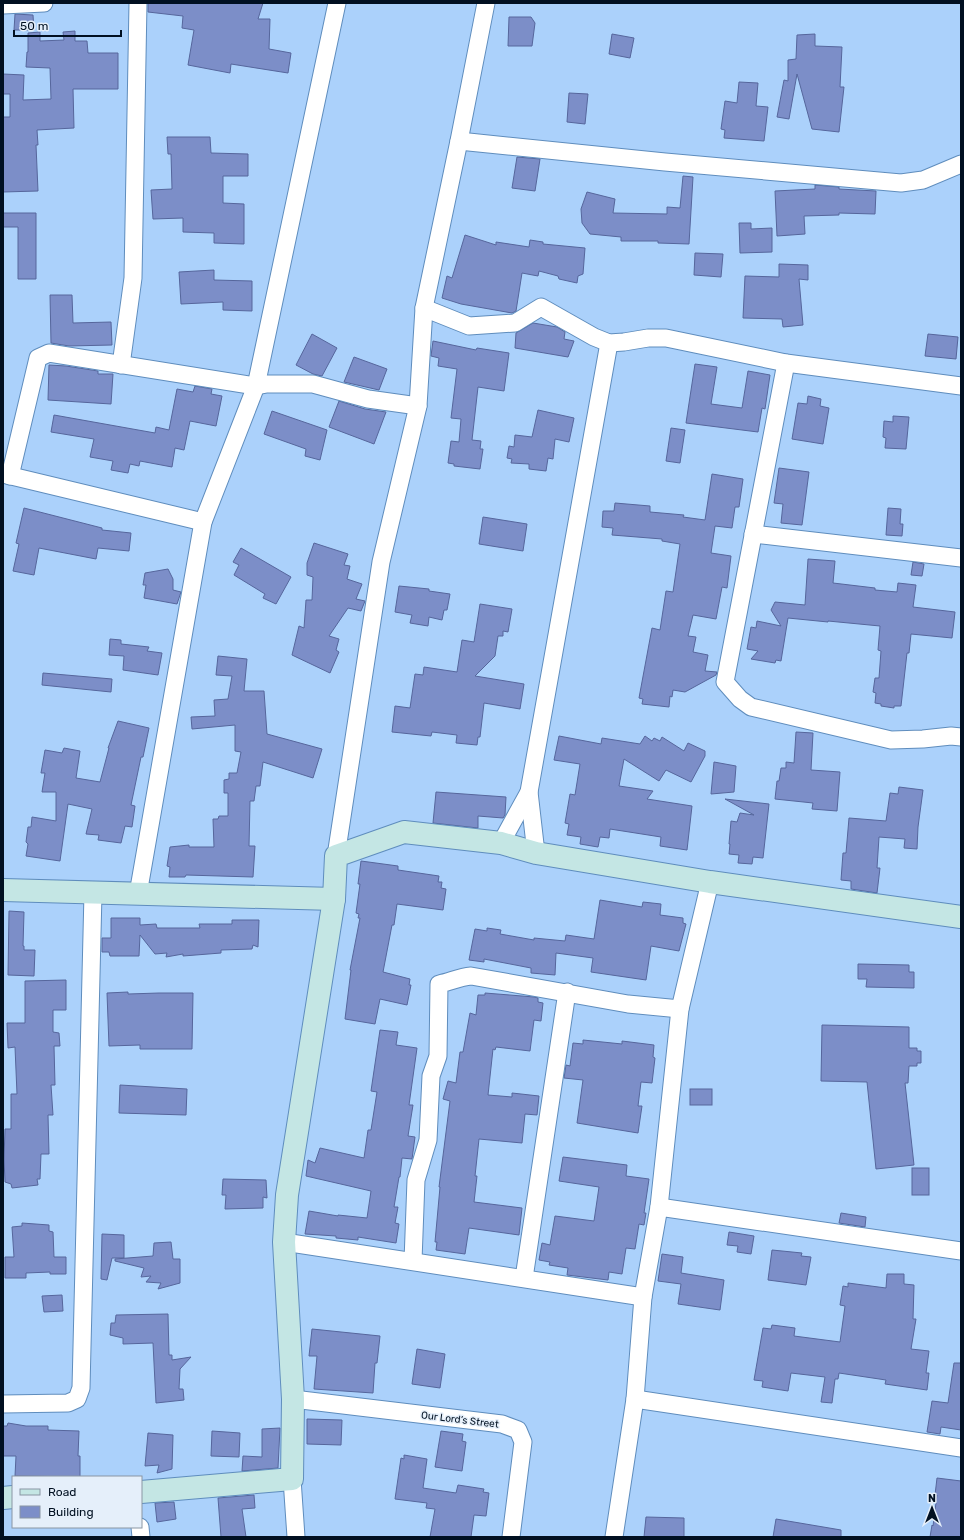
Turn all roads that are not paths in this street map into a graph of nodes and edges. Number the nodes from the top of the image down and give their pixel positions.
1 (44, 3) edge
2 (138, 3) edge
3 (337, 3) edge
4 (486, 3) edge
5 (3, 5) edge
6 (459, 140) junction
7 (961, 164) edge
8 (424, 308) junction
9 (609, 343) junction
10 (786, 363) junction
11 (120, 365) junction
12 (256, 386) junction
13 (961, 386) edge
14 (418, 406) junction
15 (7, 475) edge
16 (203, 522) junction
17 (753, 534) junction
18 (961, 558) edge
19 (961, 736) edge
20 (529, 792) junction
21 (501, 843) junction
22 (536, 853) junction
23 (336, 856) junction
24 (710, 882) junction
25 (3, 890) edge
26 (94, 893) junction
27 (138, 894) junction
28 (334, 899) junction
29 (961, 917) edge
30 (567, 992) junction
31 (680, 1009) junction
32 (659, 1207) junction
33 (284, 1242) junction
34 (961, 1251) edge
35 (413, 1261) junction
36 (524, 1278) junction
37 (643, 1296) junction
38 (293, 1399) junction
39 (635, 1399) junction
40 (3, 1404) edge
41 (961, 1448) edge
42 (292, 1480) junction
43 (142, 1492) edge
44 (296, 1537) edge
45 (511, 1537) edge
46 (614, 1537) edge

1 - 5 street
2 - 11 street
3 - 12 street
4 - 6 street
6 - 7 street
6 - 8 street
8 - 9 street
8 - 14 street
9 - 10 street
9 - 20 street
10 - 13 street
10 - 17 street
11 - 12 street
11 - 15 street
12 - 14 street
12 - 16 street
14 - 23 street
15 - 16 street
16 - 27 street
17 - 18 street
17 - 19 street
20 - 21 street
20 - 22 street
21 - 22 street
21 - 23 street
22 - 24 street
23 - 28 street
24 - 29 street
24 - 31 street
25 - 26 street
26 - 27 street
26 - 40 street
27 - 28 street
28 - 33 street
30 - 31 street
30 - 35 street
30 - 36 street
31 - 32 street
32 - 34 street
32 - 37 street
33 - 35 street
33 - 38 street
35 - 36 street
36 - 37 street
37 - 39 street
38 - 42 street
38 - 45 street, Our Lord’s Street
39 - 41 street
39 - 46 street
42 - 43 street
42 - 44 street

